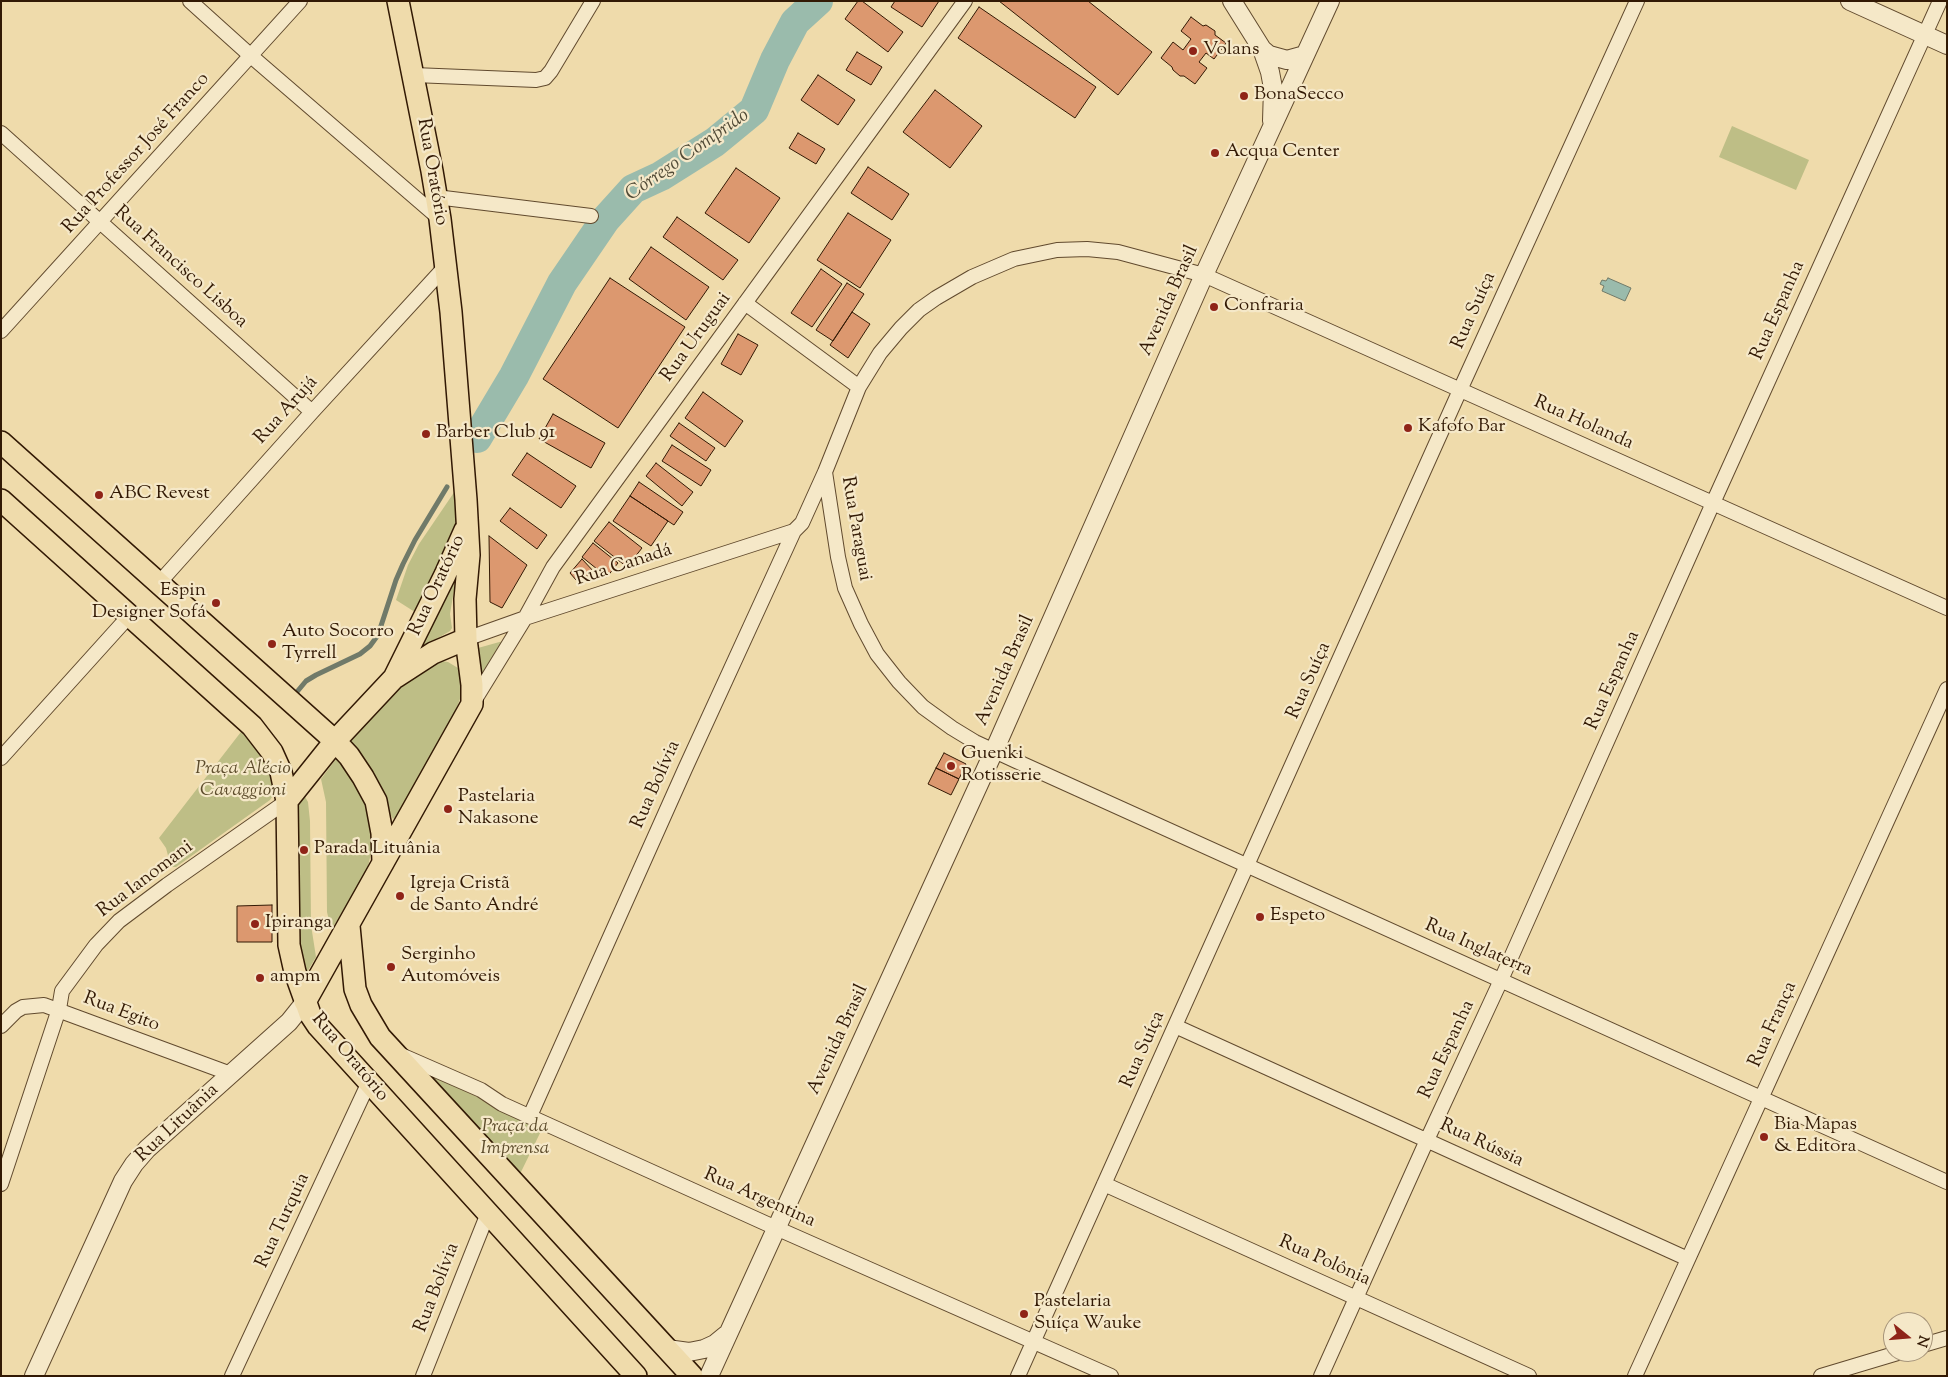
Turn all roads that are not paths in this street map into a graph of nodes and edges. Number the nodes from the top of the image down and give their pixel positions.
1 (190, 1) edge
2 (300, 1) edge
3 (398, 1) edge
4 (593, 1) edge
5 (965, 1) edge
6 (1232, 1) edge
7 (1330, 1) edge
8 (1637, 1) edge
9 (1850, 1) edge
10 (1940, 1) edge
11 (1925, 35) junction
12 (1947, 45) edge
13 (1262, 49) junction
14 (1306, 55) junction
15 (250, 56) junction
16 (414, 75) junction
17 (1271, 132) junction
18 (1, 133) edge
19 (436, 197) junction
20 (591, 216) dead end
21 (440, 219) junction
22 (100, 222) junction
23 (445, 267) junction
24 (1204, 275) junction
25 (745, 303) junction
26 (1, 332) edge
27 (859, 387) junction
28 (1460, 390) junction
29 (312, 412) junction
30 (1, 442) edge
31 (825, 472) junction
32 (1, 500) edge
33 (1713, 503) junction
34 (467, 525) junction
35 (794, 531) junction
36 (159, 583) junction
37 (1947, 608) edge
38 (130, 615) junction
39 (525, 618) junction
40 (466, 639) junction
41 (433, 653) junction
42 (469, 665) junction
43 (394, 678) junction
44 (1947, 689) edge
45 (472, 704) junction
46 (335, 741) junction
47 (994, 751) junction
48 (1, 758) edge
49 (287, 801) junction
50 (384, 863) junction
51 (1248, 866) junction
52 (349, 926) junction
53 (1501, 980) junction
54 (305, 1002) junction
55 (59, 1009) junction
56 (1, 1026) edge
57 (1175, 1026) junction
58 (395, 1052) junction
59 (231, 1074) junction
60 (369, 1082) junction
61 (1762, 1097) junction
62 (530, 1116) junction
63 (1427, 1140) junction
64 (1947, 1182) edge
65 (1, 1184) edge
66 (1104, 1184) junction
67 (488, 1213) junction
68 (776, 1228) junction
69 (1688, 1259) junction
70 (1357, 1297) junction
71 (726, 1335) junction
72 (1947, 1338) edge
73 (1034, 1342) junction
74 (1933, 1342) edge
75 (666, 1349) junction
76 (1883, 1357) edge
77 (34, 1376) edge
78 (232, 1376) edge
79 (424, 1376) edge
80 (636, 1376) edge
81 (692, 1376) edge
82 (709, 1376) edge
83 (1018, 1376) edge
84 (1111, 1376) edge
85 (1321, 1376) edge
86 (1529, 1376) edge
87 (1635, 1376) edge
88 (1820, 1376) edge

1 - 15 street
2 - 15 street, Rua Professor José Franco
3 - 16 main road, Rua Oratório
4 - 16 street
5 - 25 street, Rua Uruguai
6 - 13 street
7 - 14 street, Avenida Brasil
8 - 28 street, Rua Suíça
9 - 11 street
10 - 11 street, Rua Espanha
11 - 12 street
11 - 33 street, Rua Espanha
13 - 14 street
13 - 17 street
14 - 17 street, Avenida Brasil
15 - 21 street
15 - 22 street, Rua Professor José Franco
16 - 19 main road, Rua Oratório
17 - 24 street, Avenida Brasil
18 - 22 street, Rua Francisco Lisboa
19 - 20 street
19 - 21 main road, Rua Oratório
21 - 23 main road, Rua Oratório
22 - 26 street, Rua Professor José Franco
22 - 29 street, Rua Francisco Lisboa
23 - 29 street, Rua Arujá
23 - 34 main road, Rua Oratório
24 - 27 street, Rua Paraguai
24 - 28 street, Rua Holanda
24 - 47 street, Avenida Brasil
25 - 27 street
25 - 39 street, Rua Uruguai
27 - 31 street, Rua Paraguai
28 - 33 street, Rua Holanda
28 - 51 street, Rua Suíça
29 - 36 street, Rua Arujá
30 - 36 main road
31 - 35 street, Rua Bolívia
31 - 47 street, Rua Paraguai
32 - 38 main road
33 - 37 street, Rua Holanda
33 - 53 street, Rua Espanha
34 - 40 main road, Rua Oratório
34 - 43 main road, Rua Oratório
35 - 39 street, Rua Canadá
35 - 62 street, Rua Bolívia
36 - 46 main road
38 - 48 street
38 - 49 main road
39 - 40 street, Rua Canadá
39 - 45 street, Rua Uruguai
40 - 41 main road
40 - 42 main road, Rua Oratório
41 - 42 main road
41 - 43 main road
42 - 45 main road, Rua Oratório
43 - 46 main road, Rua Oratório
44 - 61 street, Rua França
45 - 50 main road
46 - 49 main road, Rua Oratório
46 - 50 main road
47 - 51 street, Rua Inglaterra
47 - 68 street, Avenida Brasil
49 - 54 main road, Rua Oratório
49 - 55 street, Rua Ianomani
50 - 52 main road
51 - 53 street, Rua Inglaterra
51 - 57 street, Rua Suíça
52 - 54 main road, Rua Lituânia
52 - 58 main road, Rua Oratório
53 - 61 street, Rua Inglaterra
53 - 63 street, Rua Espanha
54 - 59 street, Rua Lituânia
54 - 60 main road, Rua Oratório
55 - 56 street, Rua Egito
55 - 59 street, Rua Egito
55 - 65 street, Rua Ianomani
57 - 63 street, Rua Rússia
57 - 66 street, Rua Suíça
58 - 62 street, Rua Argentina
58 - 75 main road, Rua Oratório
59 - 77 street, Rua Lituânia
60 - 67 main road, Rua Oratório
60 - 78 street, Rua Turquia
61 - 64 street, Rua Inglaterra
61 - 69 street, Rua França
62 - 68 street, Rua Argentina
63 - 69 street, Rua Rússia
63 - 70 street, Rua Espanha
66 - 70 street, Rua Polônia
66 - 73 street, Rua Suíça
67 - 79 street, Rua Bolívia
67 - 80 main road, Rua Oratório
68 - 71 street, Avenida Brasil
68 - 73 street, Rua Argentina
69 - 87 street, Rua França
70 - 85 street, Rua Espanha
70 - 86 street, Rua Polônia
71 - 75 street
71 - 82 street, Avenida Brasil
72 - 74 street
73 - 83 street, Rua Suíça
73 - 84 street, Rua Argentina
75 - 81 main road, Rua Oratório
76 - 88 street

